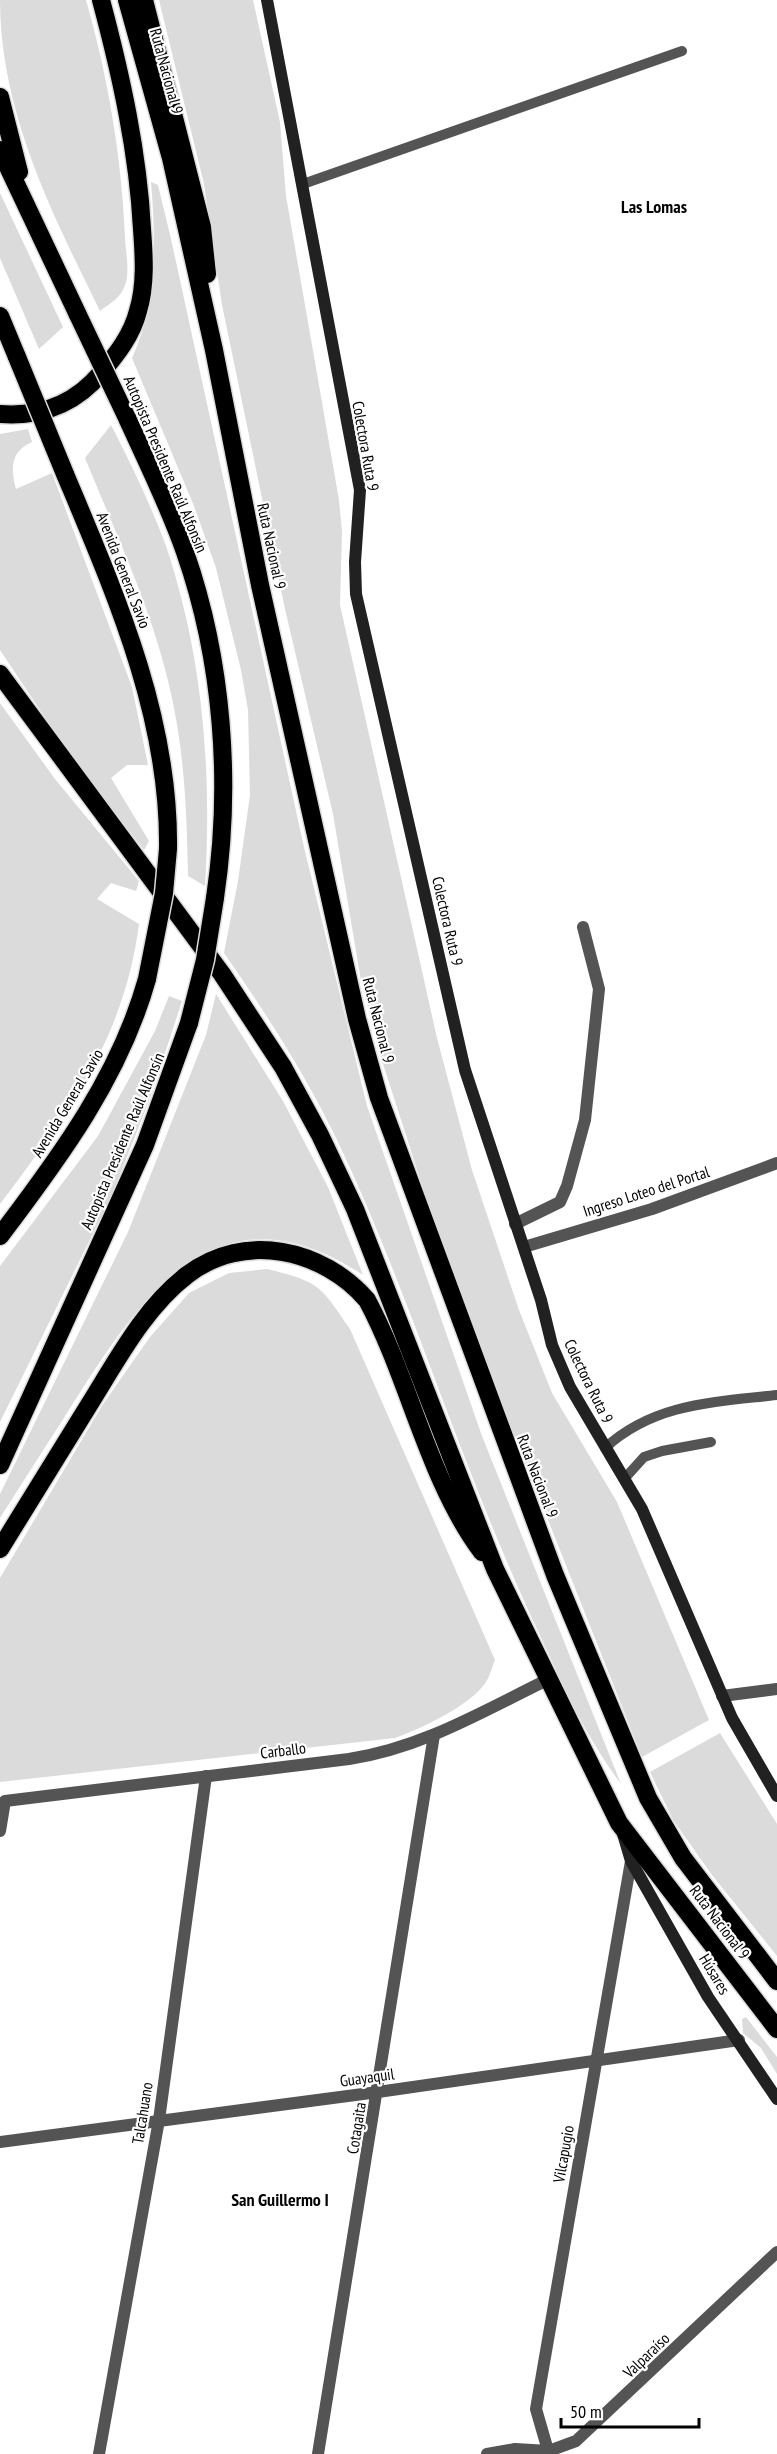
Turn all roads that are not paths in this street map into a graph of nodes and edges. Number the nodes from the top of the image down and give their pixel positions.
1 (101, 0) edge
2 (127, 0) edge
3 (144, 0) edge
4 (267, 0) edge
5 (682, 51) dead end
6 (0, 97) edge
7 (0, 150) edge
8 (303, 184) junction
9 (27, 206) junction
10 (0, 316) edge
11 (214, 351) junction
12 (0, 414) edge
13 (0, 674) edge
14 (583, 927) dead end
15 (777, 1163) edge
16 (515, 1224) junction
17 (0, 1236) edge
18 (524, 1247) junction
19 (777, 1395) edge
20 (711, 1442) dead end
21 (605, 1448) junction
22 (0, 1465) edge
23 (625, 1478) junction
24 (0, 1549) edge
25 (495, 1569) junction
26 (549, 1679) junction
27 (777, 1689) edge
28 (722, 1696) junction
29 (434, 1735) junction
30 (206, 1776) junction
31 (777, 1796) edge
32 (619, 1823) junction
33 (0, 1831) edge
34 (631, 1861) junction
35 (777, 1982) edge
36 (777, 2029) edge
37 (739, 2040) junction
38 (595, 2061) junction
39 (378, 2092) junction
40 (777, 2099) edge
41 (159, 2120) junction
42 (0, 2142) edge
43 (777, 2252) edge
44 (550, 2453) edge
45 (99, 2454) edge
46 (318, 2454) edge
47 (487, 2454) edge

1 - 12 highway
2 - 11 highway, Ruta Nacional 9
3 - 11 highway
4 - 8 street, Colectora Ruta 9
5 - 8 lane
6 - 9 highway
7 - 9 highway
8 - 16 street, Colectora Ruta 9
9 - 22 highway, Autopista Presidente Raúl Alfonsín, bridge
10 - 17 highway, Avenida General Savio, bridge
11 - 35 highway, Ruta Nacional 9
13 - 25 highway, Ruta Nacional 9
14 - 16 street
15 - 18 street, Ingreso Loteo del Portal
16 - 18 street, Colectora Ruta 9
18 - 21 street, Colectora Ruta 9
19 - 21 lane
20 - 23 lane
21 - 23 street, Colectora Ruta 9
23 - 28 street, Colectora Ruta 9
24 - 25 highway
25 - 26 highway, Ruta Nacional 9
26 - 29 street, Carballo
26 - 32 highway, Ruta Nacional 9
27 - 28 street
28 - 31 street, Colectora Ruta 9
29 - 30 street, Carballo
29 - 39 street, Cotagaita
30 - 33 street, Carballo
30 - 41 street, Talcahuano
32 - 34 street, Húsares
32 - 36 highway, Ruta Nacional 9
34 - 37 street, Húsares
34 - 38 street, Vilcapugio
37 - 38 street, Guayaquil
37 - 40 street, Húsares
38 - 39 street, Guayaquil
38 - 44 street, Vilcapugio
39 - 41 street, Guayaquil
39 - 46 street, Cotagaita
41 - 42 street, Guayaquil
41 - 45 street, Talcahuano
43 - 44 street, Valparaíso
44 - 47 street, Valparaíso

